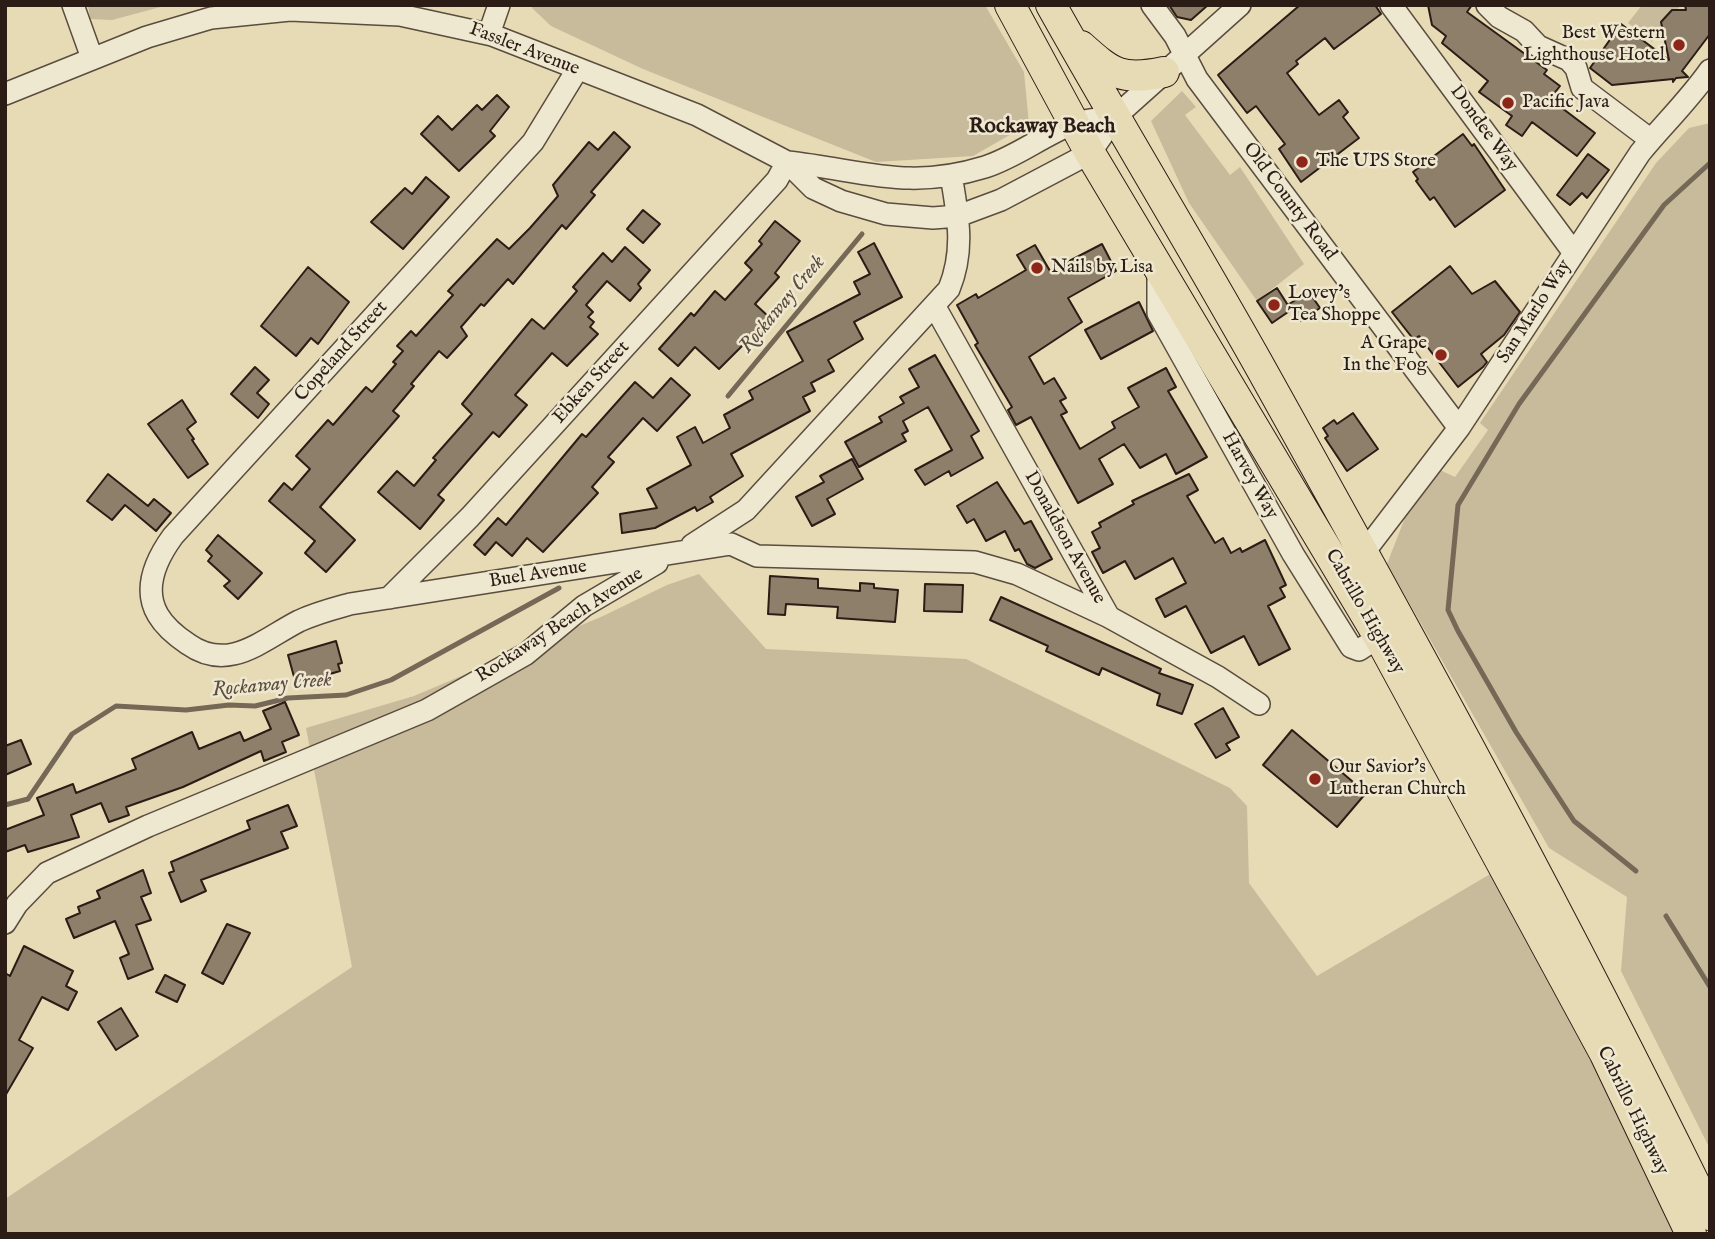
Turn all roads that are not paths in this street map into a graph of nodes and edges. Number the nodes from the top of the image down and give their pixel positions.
1 (73, 5) edge
2 (309, 5) edge
3 (499, 5) edge
4 (1010, 5) edge
5 (1051, 5) edge
6 (1152, 5) edge
7 (1240, 5) edge
8 (1391, 5) edge
9 (1487, 5) edge
10 (272, 10) junction
11 (489, 34) junction
12 (1067, 34) junction
13 (92, 58) junction
14 (1174, 64) junction
15 (1710, 70) edge
16 (577, 71) junction
17 (5, 94) edge
18 (1115, 117) junction
19 (1074, 123) junction
20 (1651, 140) junction
21 (1090, 153) junction
22 (788, 162) junction
23 (951, 175) junction
24 (958, 216) junction
25 (1574, 253) junction
26 (935, 307) junction
27 (1459, 428) junction
28 (673, 555) junction
29 (1362, 555) junction
30 (566, 571) junction
31 (389, 598) junction
32 (584, 606) junction
33 (1109, 617) junction
34 (180, 639) joint
35 (1259, 704) dead end
36 (11, 900) edge
37 (5, 923) edge
38 (1710, 1215) edge
39 (1691, 1234) edge

1 - 13 street
2 - 10 street
3 - 11 street
4 - 19 highway, Cabrillo Highway
5 - 12 highway, Cabrillo Highway
6 - 14 street, Old County Road
7 - 14 street
8 - 25 street, Dondee Way
9 - 20 street
10 - 11 street, Fassler Avenue
10 - 13 street, Fassler Avenue
11 - 16 street, Fassler Avenue
12 - 14 highway
12 - 18 highway, Cabrillo Highway
13 - 17 street, Fassler Avenue
14 - 18 street
14 - 27 street, Old County Road
15 - 20 street, San Marlo Way
16 - 22 street, Fassler Avenue
16 - 34 street, Copeland Street
18 - 19 street, Fassler Avenue
18 - 21 street, Fassler Avenue
18 - 29 highway, Cabrillo Highway
19 - 21 highway, Cabrillo Highway
19 - 23 street, Fassler Avenue
20 - 25 street, San Marlo Way
21 - 24 street, Fassler Avenue
21 - 39 highway, Cabrillo Highway
22 - 23 street, Fassler Avenue
22 - 24 street, Fassler Avenue
22 - 31 street, Ebken Street
23 - 24 street, Rockaway Beach Avenue
24 - 26 street, Rockaway Beach Avenue
25 - 27 street, San Marlo Way
26 - 28 street, Rockaway Beach Avenue
26 - 33 street, Donaldson Avenue
27 - 29 street, San Marlo Way
28 - 30 street, Buel Avenue
28 - 32 street, Rockaway Beach Avenue
28 - 33 street, Buel Avenue
29 - 38 highway, Cabrillo Highway
30 - 31 street, Buel Avenue
30 - 32 street
31 - 34 street, Buel Avenue
32 - 36 street, Rockaway Beach Avenue
33 - 35 street, Donaldson Avenue
36 - 37 street, Rockaway Beach Avenue

